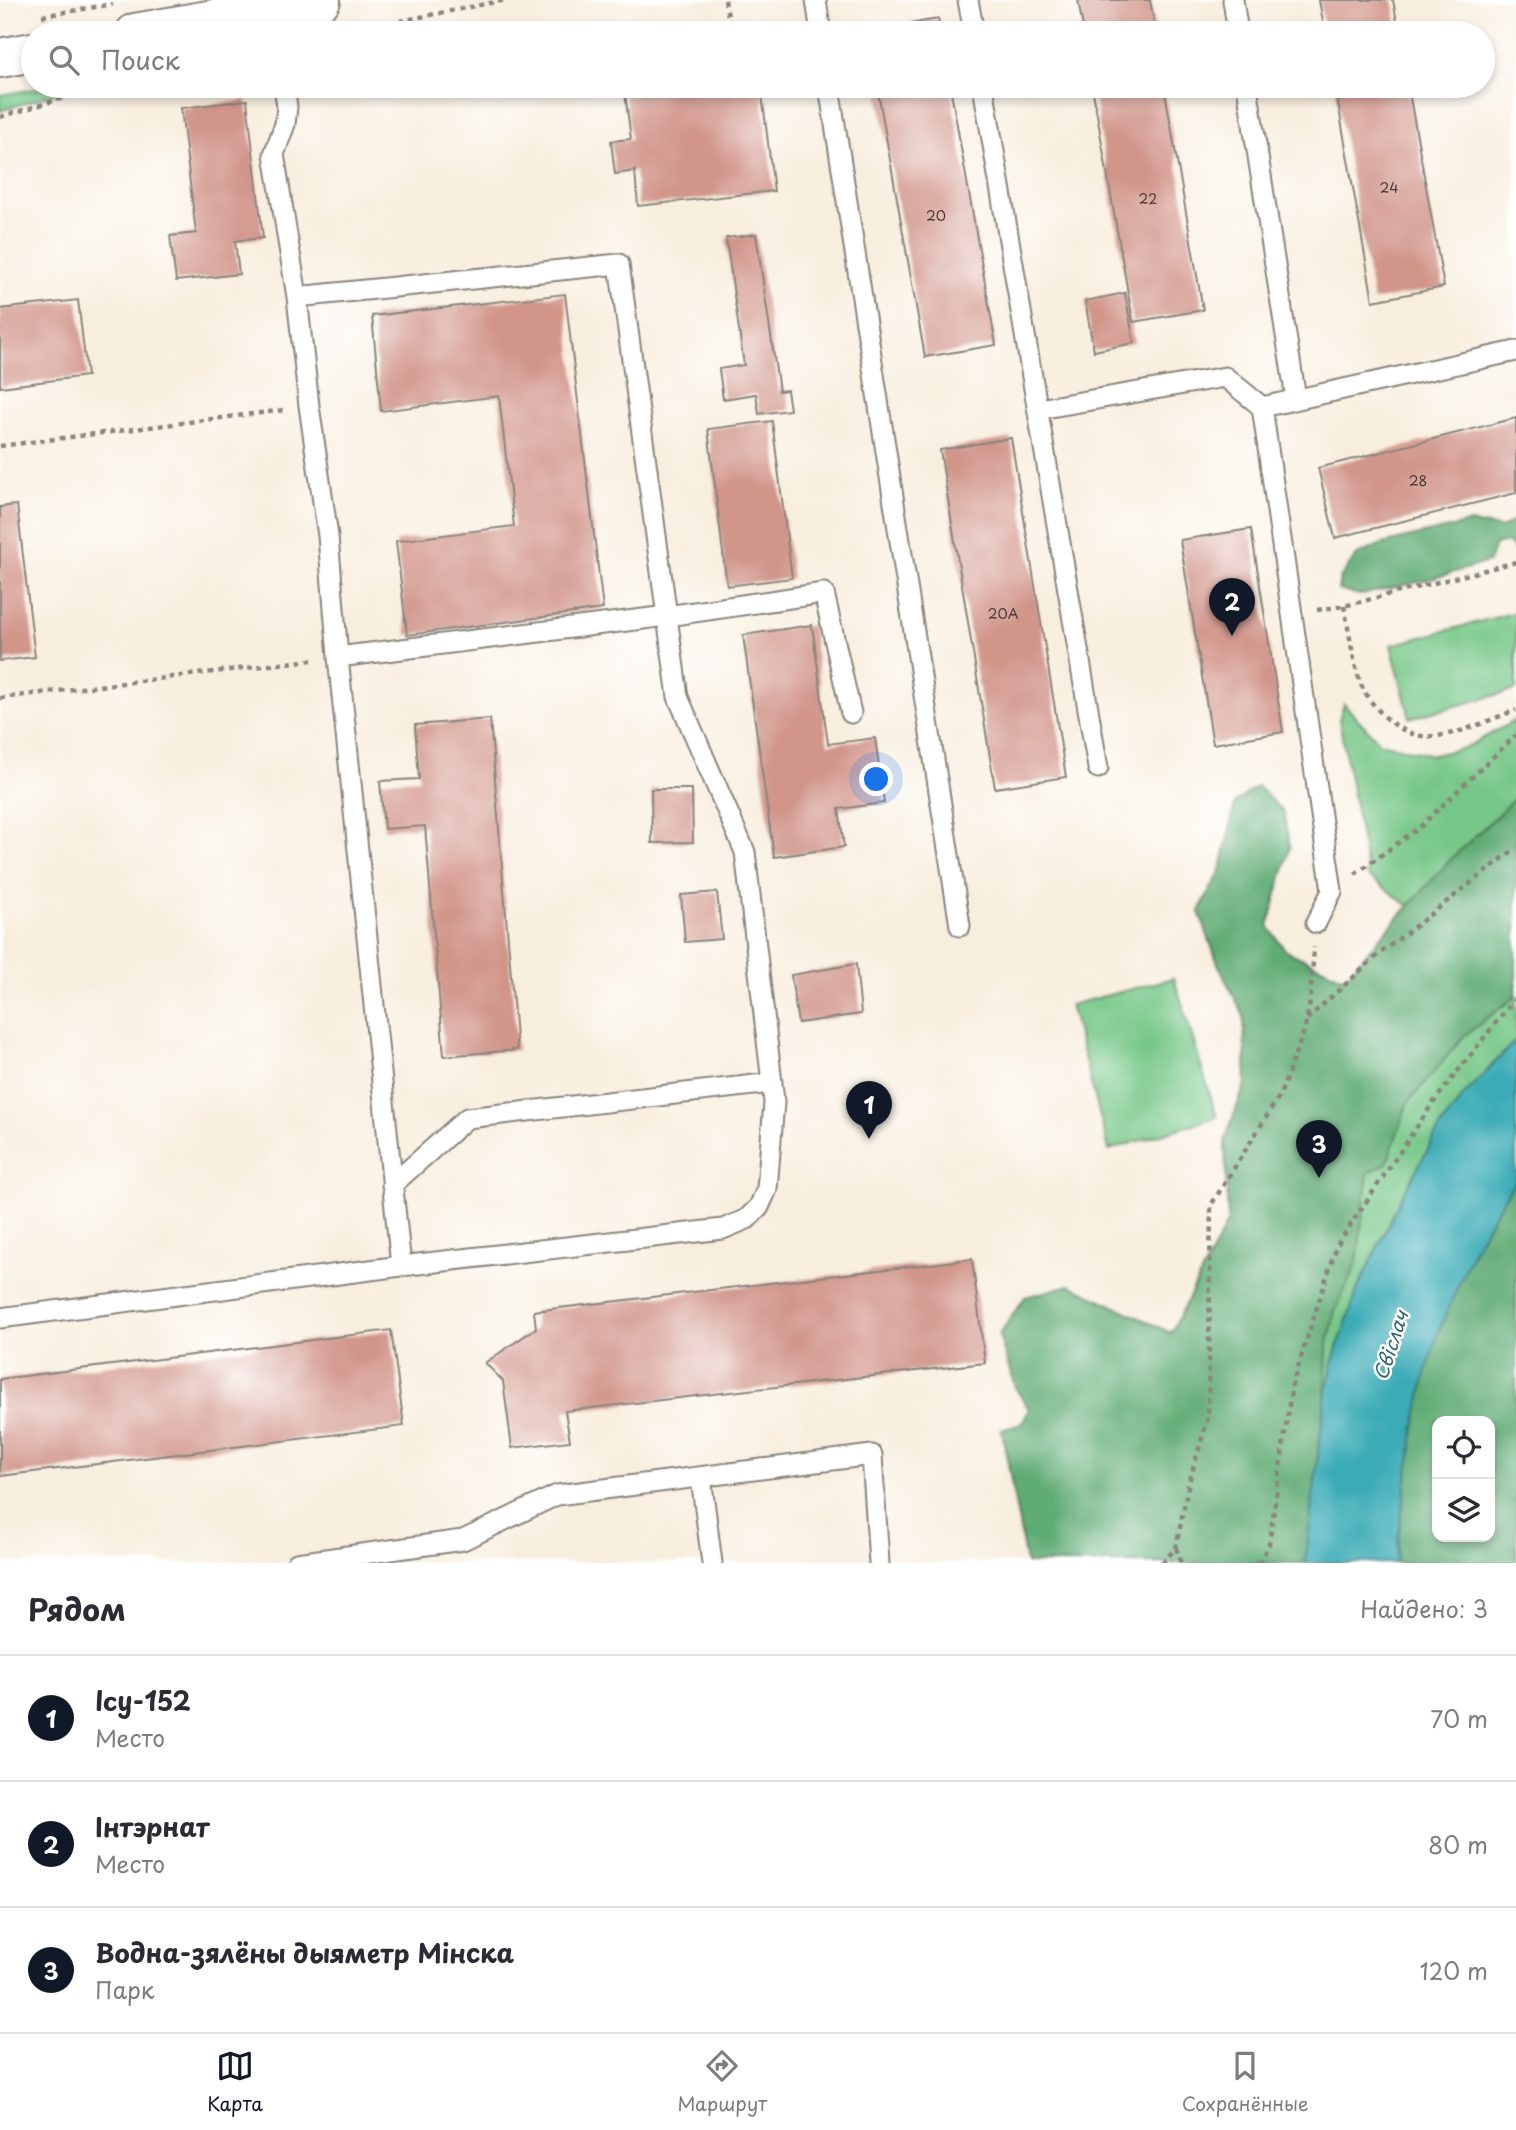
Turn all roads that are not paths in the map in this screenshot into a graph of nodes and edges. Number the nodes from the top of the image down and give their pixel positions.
1 (321, 0) edge
2 (816, 0) edge
3 (968, 0) edge
4 (1233, 0) edge
5 (130, 18) edge
6 (272, 21) edge
7 (819, 21) edge
8 (972, 21) edge
9 (1236, 21) edge
10 (21, 45) edge
11 (0, 58) edge
12 (286, 98) edge
13 (831, 98) edge
14 (985, 98) edge
15 (1249, 98) edge
16 (297, 297) junction
17 (1516, 351) edge
18 (1296, 399) junction
19 (1262, 407) junction
20 (1039, 409) junction
21 (667, 616) junction
22 (338, 657) junction
23 (851, 712) dead end
24 (1098, 768) dead end
25 (1316, 923) road end
26 (960, 926) dead end
27 (772, 1083) junction
28 (393, 1185) junction
29 (401, 1266) junction
30 (0, 1318) edge
31 (701, 1477) junction
32 (297, 1563) edge
33 (712, 1563) edge
34 (879, 1563) edge

1 - 6 street
2 - 7 lane
3 - 8 lane
4 - 9 lane
5 - 6 street
10 - 11 street
12 - 16 lane
13 - 26 lane
14 - 20 lane
15 - 18 lane
16 - 21 lane
16 - 22 lane
17 - 18 lane
18 - 19 lane
19 - 20 lane
19 - 25 lane
20 - 24 lane
21 - 22 lane
21 - 23 lane
21 - 27 lane
22 - 28 lane
27 - 28 lane
27 - 29 lane
28 - 29 lane
29 - 30 lane
31 - 32 lane
31 - 33 lane
31 - 34 lane

